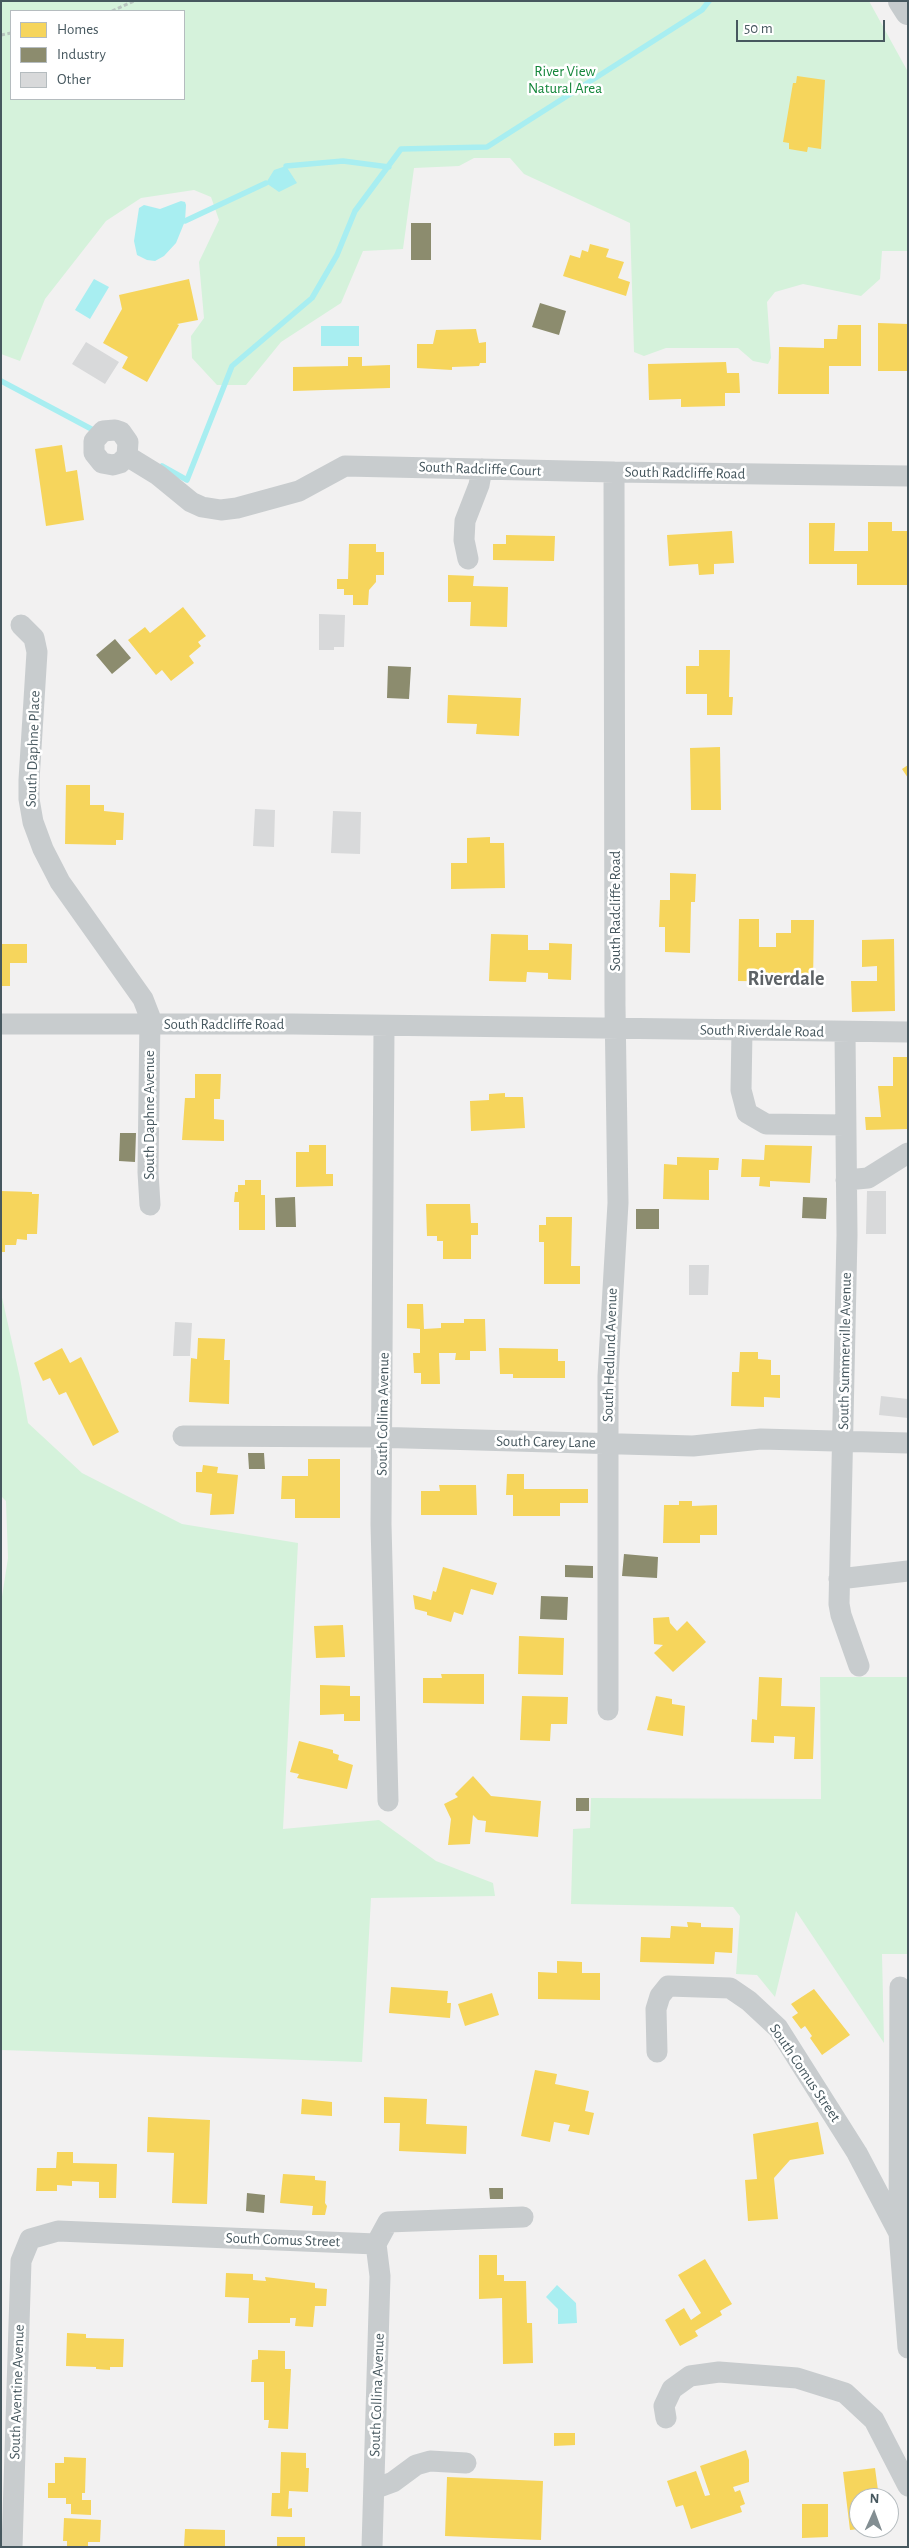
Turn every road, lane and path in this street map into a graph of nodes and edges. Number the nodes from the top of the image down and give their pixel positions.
1 (134, 1) edge
2 (901, 1) edge
3 (114, 10) edge
4 (908, 12) edge
5 (127, 456) dead end
6 (482, 469) junction
7 (614, 472) junction
8 (908, 476) edge
9 (468, 559) dead end
10 (21, 625) dead end
11 (1, 1024) edge
12 (150, 1025) junction
13 (384, 1026) junction
14 (616, 1029) junction
15 (742, 1031) junction
16 (908, 1032) edge
17 (845, 1033) junction
18 (845, 1126) junction
19 (908, 1152) edge
20 (846, 1180) junction
21 (150, 1205) dead end
22 (184, 1436) dead end
23 (383, 1438) junction
24 (842, 1442) junction
25 (908, 1443) edge
26 (607, 1444) junction
27 (908, 1571) edge
28 (839, 1578) junction
29 (859, 1666) dead end
30 (608, 1710) dead end
31 (388, 1801) dead end
32 (900, 1987) dead end
33 (657, 2052) dead end
34 (523, 2218) dead end
35 (899, 2233) junction
36 (30, 2238) joint
37 (376, 2244) junction
38 (908, 2348) edge
39 (666, 2418) dead end
40 (466, 2463) dead end
41 (908, 2486) edge
42 (374, 2488) junction
43 (12, 2547) edge
44 (372, 2547) edge

1 - 3 path
2 - 4 main road
5 - 6 street, South Radcliffe Court
6 - 7 street, South Radcliffe Court
6 - 9 street
7 - 8 street, South Radcliffe Road
7 - 14 street, South Radcliffe Road
10 - 12 street, South Daphne Place
11 - 12 street, South Radcliffe Road
12 - 13 street, South Radcliffe Road
12 - 21 street, South Daphne Avenue
13 - 14 street, South Radcliffe Road
13 - 23 street, South Collina Avenue
14 - 15 street, South Riverdale Road
14 - 26 street, South Hedlund Avenue
15 - 17 street, South Riverdale Road
15 - 18 street
16 - 17 street, South Riverdale Road
17 - 18 street, South Summerville Avenue
18 - 20 street, South Summerville Avenue
19 - 20 street
20 - 24 street, South Summerville Avenue
22 - 23 street, South Carey Lane
23 - 26 street, South Carey Lane
23 - 31 street, South Collina Avenue
24 - 25 street, South Carey Lane
24 - 26 street, South Carey Lane
24 - 28 street, South Summerville Avenue
26 - 30 street, South Hedlund Avenue
27 - 28 street
28 - 29 street, South Summerville Avenue
32 - 35 street
33 - 35 street, South Comus Street
34 - 37 street
35 - 38 street
36 - 37 street, South Comus Street
36 - 43 street, South Aventine Avenue
37 - 42 street, South Collina Avenue
39 - 41 street
40 - 42 street
42 - 44 street, South Collina Avenue

